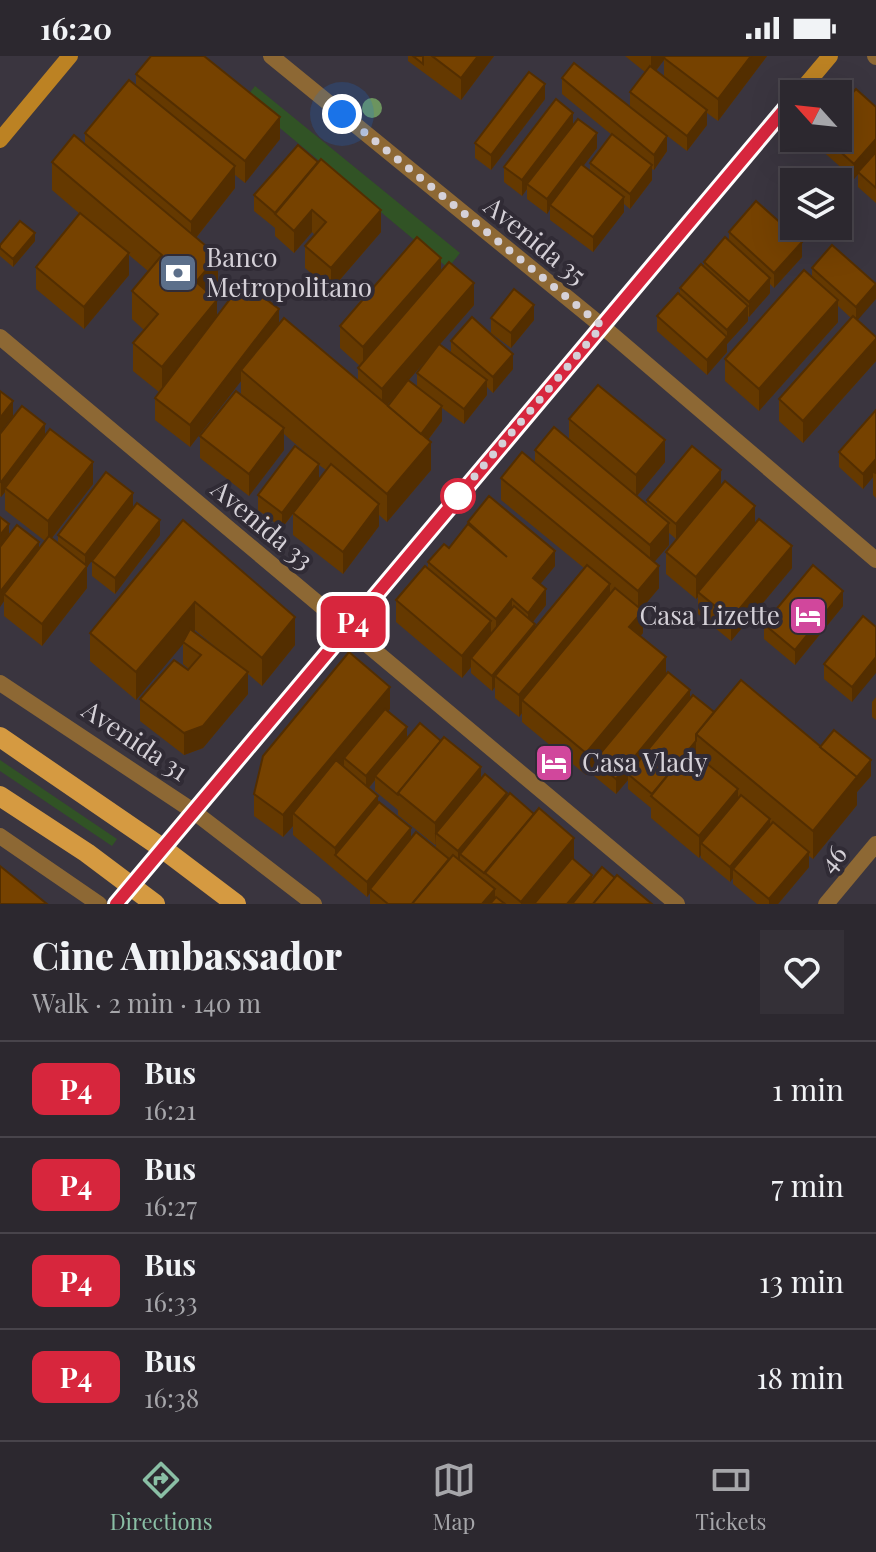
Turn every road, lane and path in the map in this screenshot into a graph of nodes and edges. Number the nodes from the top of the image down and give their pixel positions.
1 (70, 56) edge
2 (271, 56) edge
3 (830, 56) edge
4 (810, 80) edge
5 (780, 115) edge
6 (0, 140) edge
7 (602, 326) junction
8 (0, 337) edge
9 (876, 560) edge
10 (348, 627) junction
11 (0, 683) edge
12 (0, 737) edge
13 (0, 796) edge
14 (193, 811) junction
15 (0, 836) edge
16 (876, 844) edge
17 (162, 848) junction
18 (132, 886) junction
19 (99, 904) edge
20 (116, 904) edge
21 (155, 904) edge
22 (236, 904) edge
23 (314, 904) edge
24 (677, 904) edge
25 (826, 904) edge

1 - 6 street
2 - 7 street, Avenida 35
3 - 4 street
5 - 7 street
7 - 9 street, Avenida 35
7 - 10 street
8 - 10 street, Avenida 33
10 - 14 street
10 - 24 street, Avenida 33
11 - 14 street, Avenida 31
12 - 17 main road
13 - 18 main road
14 - 17 street
14 - 23 street, Avenida 31
15 - 19 street
16 - 25 street, 46
17 - 18 street
17 - 22 main road
18 - 20 street
18 - 21 main road

